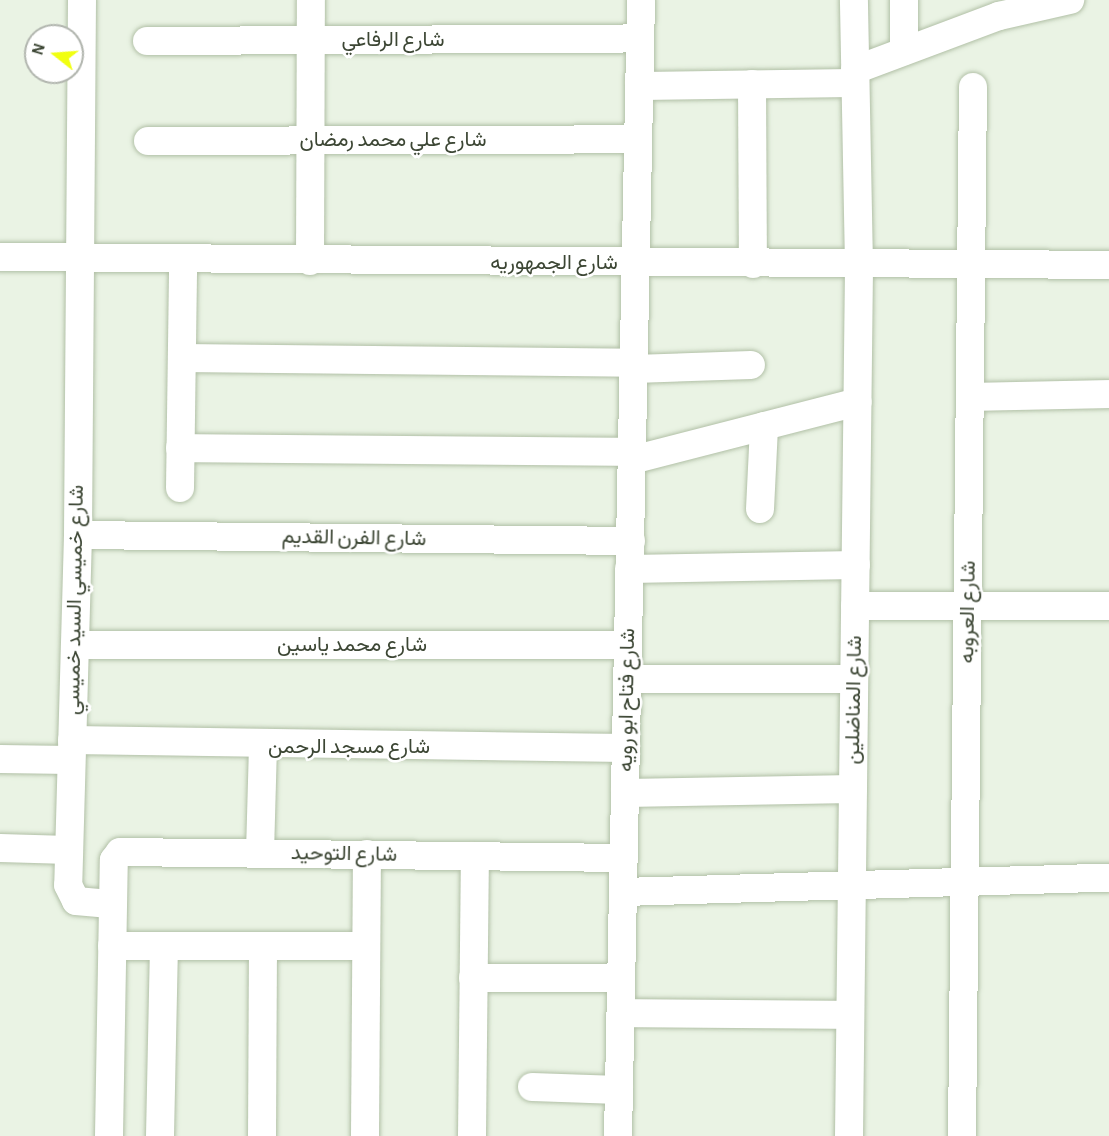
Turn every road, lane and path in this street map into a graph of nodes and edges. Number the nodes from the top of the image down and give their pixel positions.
1 (82, 0) edge
2 (311, 0) edge
3 (641, 0) edge
4 (854, 0) edge
5 (904, 0) edge
6 (1070, 0) edge
7 (640, 38) junction
8 (311, 40) junction
9 (147, 41) dead end
10 (904, 51) junction
11 (855, 77) junction
12 (752, 84) junction
13 (639, 86) junction
14 (973, 87) dead end
15 (638, 139) junction
16 (148, 141) dead end
17 (310, 141) junction
18 (0, 257) edge
19 (81, 259) junction
20 (183, 261) junction
21 (310, 261) junction
22 (635, 264) junction
23 (753, 264) junction
24 (859, 265) junction
25 (968, 265) junction
26 (1109, 265) edge
27 (182, 358) junction
28 (634, 366) junction
29 (751, 366) dead end
30 (1109, 394) edge
31 (971, 397) junction
32 (858, 402) junction
33 (764, 426) junction
34 (180, 448) junction
35 (632, 456) junction
36 (180, 488) dead end
37 (760, 509) dead end
38 (78, 535) junction
39 (631, 541) junction
40 (856, 565) junction
41 (629, 569) junction
42 (855, 606) junction
43 (968, 606) junction
44 (1109, 606) edge
45 (75, 645) junction
46 (628, 645) junction
47 (627, 679) junction
48 (854, 679) junction
49 (263, 746) junction
50 (626, 748) junction
51 (71, 750) junction
52 (0, 759) edge
53 (853, 789) junction
54 (625, 793) junction
55 (0, 848) edge
56 (69, 850) junction
57 (260, 853) junction
58 (367, 854) junction
59 (475, 856) junction
60 (623, 858) junction
61 (1109, 878) edge
62 (965, 883) junction
63 (852, 886) junction
64 (623, 892) junction
65 (113, 904) junction
66 (112, 946) junction
67 (164, 946) junction
68 (263, 946) junction
69 (366, 946) junction
70 (474, 978) junction
71 (621, 978) junction
72 (621, 1013) junction
73 (850, 1015) junction
74 (532, 1088) dead end
75 (619, 1090) junction
76 (109, 1136) edge
77 (160, 1136) edge
78 (262, 1136) edge
79 (365, 1136) edge
80 (472, 1136) edge
81 (618, 1136) edge
82 (849, 1136) edge
83 (962, 1136) edge

1 - 19 street, شارع خميسي السيد خميسي
2 - 8 street
3 - 7 street
4 - 11 street, شارع المناضلين
5 - 10 street
6 - 10 street
7 - 8 street, شارع الرفاعي
7 - 13 street
8 - 9 street, شارع الرفاعي
8 - 17 street
10 - 11 street
11 - 12 street
11 - 24 street, شارع المناضلين
12 - 13 street
12 - 23 street
13 - 15 street
14 - 25 street, شارع العروبه
15 - 17 street, شارع علي محمد رمضان
15 - 22 street
16 - 17 street, شارع علي محمد رمضان
17 - 21 street
18 - 19 street, شارع الجمهوريه
19 - 20 street, شارع الجمهوريه
19 - 38 street, شارع خميسي السيد خميسي
20 - 21 street, شارع الجمهوريه
20 - 27 street
21 - 22 street, شارع الجمهوريه
22 - 23 street, شارع الجمهوريه
22 - 28 street, شارع فتاح ابو رويه
23 - 24 street, شارع الجمهوريه
24 - 25 street, شارع الجمهوريه
24 - 32 street, شارع المناضلين
25 - 26 street, شارع الجمهوريه
25 - 31 street, شارع العروبه
27 - 28 street
27 - 34 street
28 - 29 street
28 - 35 street, شارع فتاح ابو رويه
30 - 31 street
31 - 43 street, شارع العروبه
32 - 33 street
32 - 40 street, شارع المناضلين
33 - 35 street
33 - 37 street
34 - 35 street
34 - 36 street
35 - 39 street, شارع فتاح ابو رويه
38 - 39 street, شارع الفرن القديم
38 - 45 street, شارع خميسي السيد خميسي
39 - 41 street, شارع فتاح ابو رويه
40 - 41 street
40 - 42 street, شارع المناضلين
41 - 46 street, شارع فتاح ابو رويه
42 - 43 street
42 - 48 street, شارع المناضلين
43 - 44 street
43 - 62 street, شارع العروبه
45 - 46 street, شارع محمد ياسين
45 - 51 street, شارع خميسي السيد خميسي
46 - 47 street, شارع فتاح ابو رويه
47 - 48 street
47 - 50 street, شارع فتاح ابو رويه
48 - 53 street, شارع المناضلين
49 - 50 street, شارع مسجد الرحمن
49 - 51 street, شارع مسجد الرحمن
49 - 57 street
50 - 54 street, شارع فتاح ابو رويه
51 - 52 street, شارع مسجد الرحمن
51 - 56 street, شارع خميسي السيد خميسي
53 - 54 street
53 - 63 street, شارع المناضلين
54 - 60 street, شارع فتاح ابو رويه
55 - 56 street
56 - 65 street, شارع خميسي السيد خميسي
57 - 58 street, شارع التوحيد
57 - 65 street, شارع التوحيد
58 - 59 street, شارع التوحيد
58 - 69 street
59 - 60 street, شارع التوحيد
59 - 70 street
60 - 64 street, شارع فتاح ابو رويه
61 - 62 street
62 - 63 street
62 - 83 street, شارع العروبه
63 - 64 street
63 - 73 street, شارع المناضلين
64 - 71 street, شارع فتاح ابو رويه
65 - 66 street
66 - 67 street
66 - 76 street
67 - 68 street
67 - 77 street
68 - 69 street
68 - 78 street
69 - 79 street
70 - 71 street
70 - 80 street
71 - 72 street, شارع فتاح ابو رويه
72 - 73 street
72 - 75 street, شارع فتاح ابو رويه
73 - 82 street, شارع المناضلين
74 - 75 street
75 - 81 street, شارع فتاح ابو رويه

